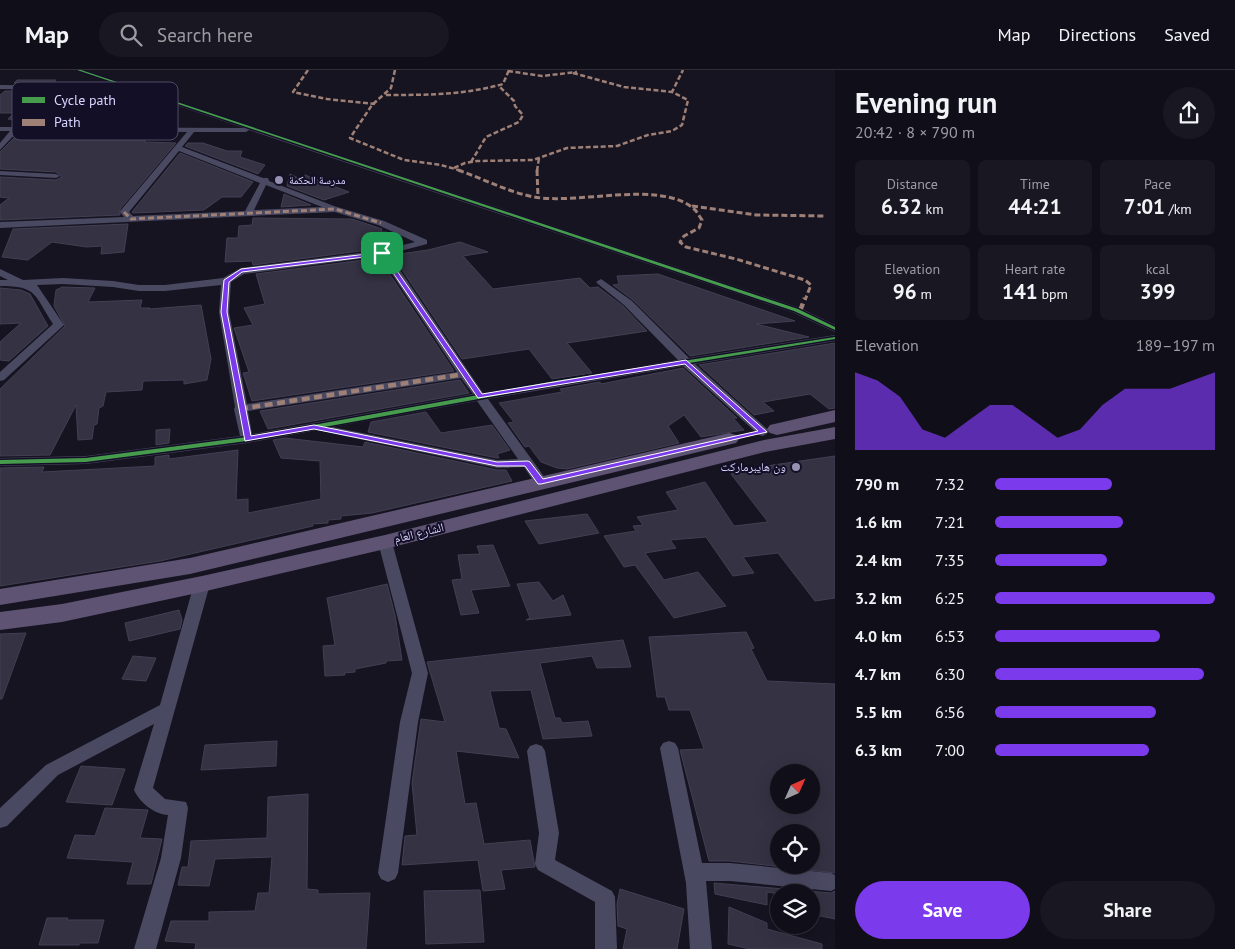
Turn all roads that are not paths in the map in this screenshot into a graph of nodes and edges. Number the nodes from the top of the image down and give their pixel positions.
1 (78, 70) edge
2 (115, 82) edge
3 (178, 103) edge
4 (178, 129) edge
5 (193, 129) junction
6 (259, 130) junction
7 (12, 134) edge
8 (0, 148) edge
9 (178, 148) junction
10 (0, 173) edge
11 (56, 176) dead end
12 (265, 180) junction
13 (335, 209) junction
14 (248, 214) junction
15 (131, 219) junction
16 (0, 225) edge
17 (382, 253) junction
18 (0, 272) edge
19 (226, 281) junction
20 (601, 282) dead end
21 (0, 283) edge
22 (21, 283) junction
23 (835, 329) edge
24 (835, 338) edge
25 (686, 362) junction
26 (0, 364) edge
27 (14, 365) junction
28 (464, 374) junction
29 (0, 378) edge
30 (480, 397) junction
31 (240, 409) junction
32 (835, 416) edge
33 (314, 427) junction
34 (835, 433) edge
35 (759, 437) junction
36 (248, 439) junction
37 (0, 462) edge
38 (528, 463) junction
39 (541, 482) junction
40 (385, 542) junction
41 (202, 584) junction
42 (0, 597) edge
43 (0, 621) edge
44 (167, 709) junction
45 (669, 748) dead end
46 (536, 751) dead end
47 (0, 820) edge
48 (694, 872) junction
49 (388, 873) dead end
50 (831, 882) dead end
51 (145, 949) edge
52 (606, 949) edge
53 (701, 949) edge

1 - 2 street
3 - 6 street
4 - 5 street
5 - 6 street
5 - 9 street
6 - 23 street
7 - 8 street
9 - 12 street
9 - 15 street
10 - 11 street
12 - 13 street
12 - 14 street
13 - 14 street
13 - 17 street
14 - 15 street
15 - 16 street
17 - 19 street
17 - 28 street
18 - 22 street
19 - 22 street
19 - 31 street
20 - 25 street
21 - 22 street
22 - 27 street
24 - 25 street
25 - 30 street
25 - 35 street
26 - 27 street
27 - 29 street
28 - 30 street
28 - 31 street
30 - 33 street
30 - 38 street
31 - 36 street
32 - 35 main road, الشارع العام
33 - 36 street
33 - 38 street
34 - 35 main road, الشارع العام
35 - 39 main road, الشارع العام
35 - 40 main road, الشارع العام
36 - 37 street
38 - 39 street
39 - 42 main road, الشارع العام
40 - 41 main road, الشارع العام
40 - 49 street
41 - 43 main road, الشارع العام
41 - 44 street
44 - 47 street
44 - 51 street
45 - 48 street
46 - 52 street
48 - 50 street
48 - 53 street

